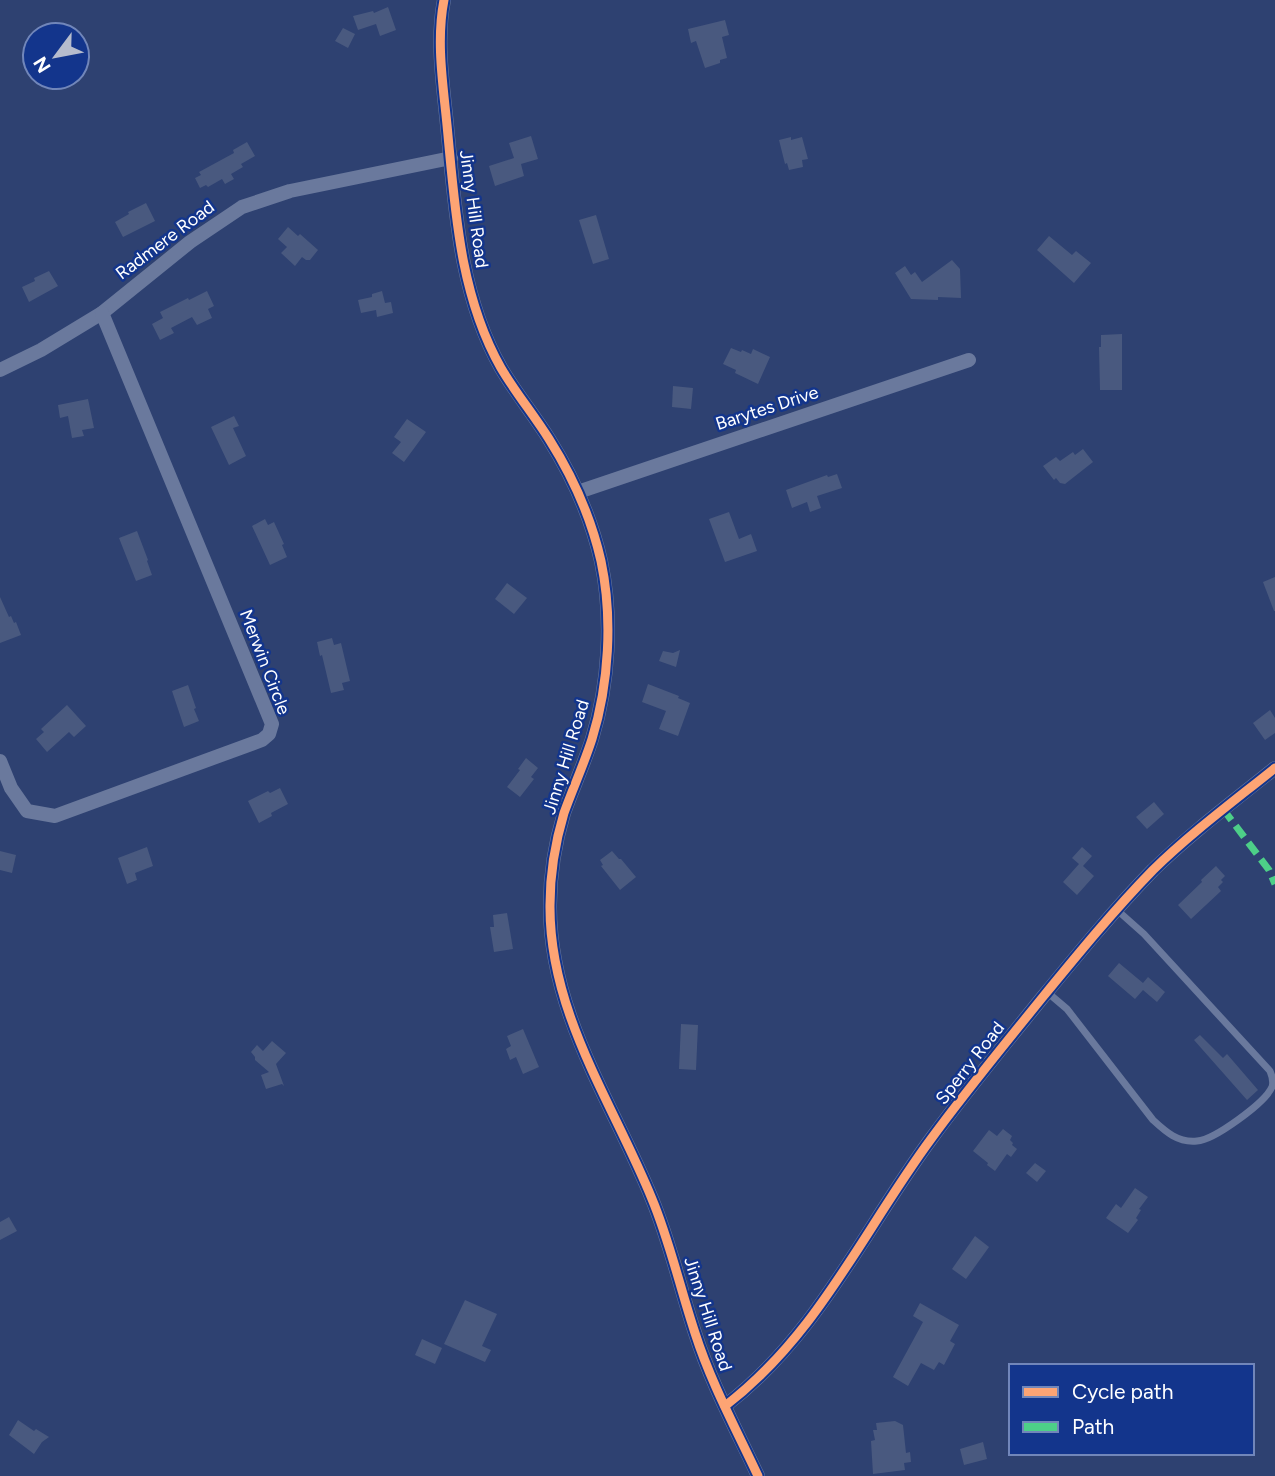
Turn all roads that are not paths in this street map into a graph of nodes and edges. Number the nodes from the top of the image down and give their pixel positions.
1 (444, 0) edge
2 (450, 158) junction
3 (102, 313) junction
4 (970, 360) dead end
5 (0, 370) edge
6 (578, 492) junction
7 (0, 761) edge
8 (1275, 768) edge
9 (1117, 910) junction
10 (1047, 992) junction
11 (725, 1406) junction
12 (758, 1476) edge

1 - 2 street, Jinny Hill Road
2 - 3 street, Radmere Road
2 - 6 street, Jinny Hill Road
3 - 5 street, Radmere Road
3 - 7 street, Merwin Circle
4 - 6 street, Barytes Drive
6 - 11 street, Jinny Hill Road
8 - 9 street, Sperry Road
9 - 10 street, Sperry Road
9 - 10 lane
10 - 11 street, Sperry Road
11 - 12 street, Jinny Hill Road

